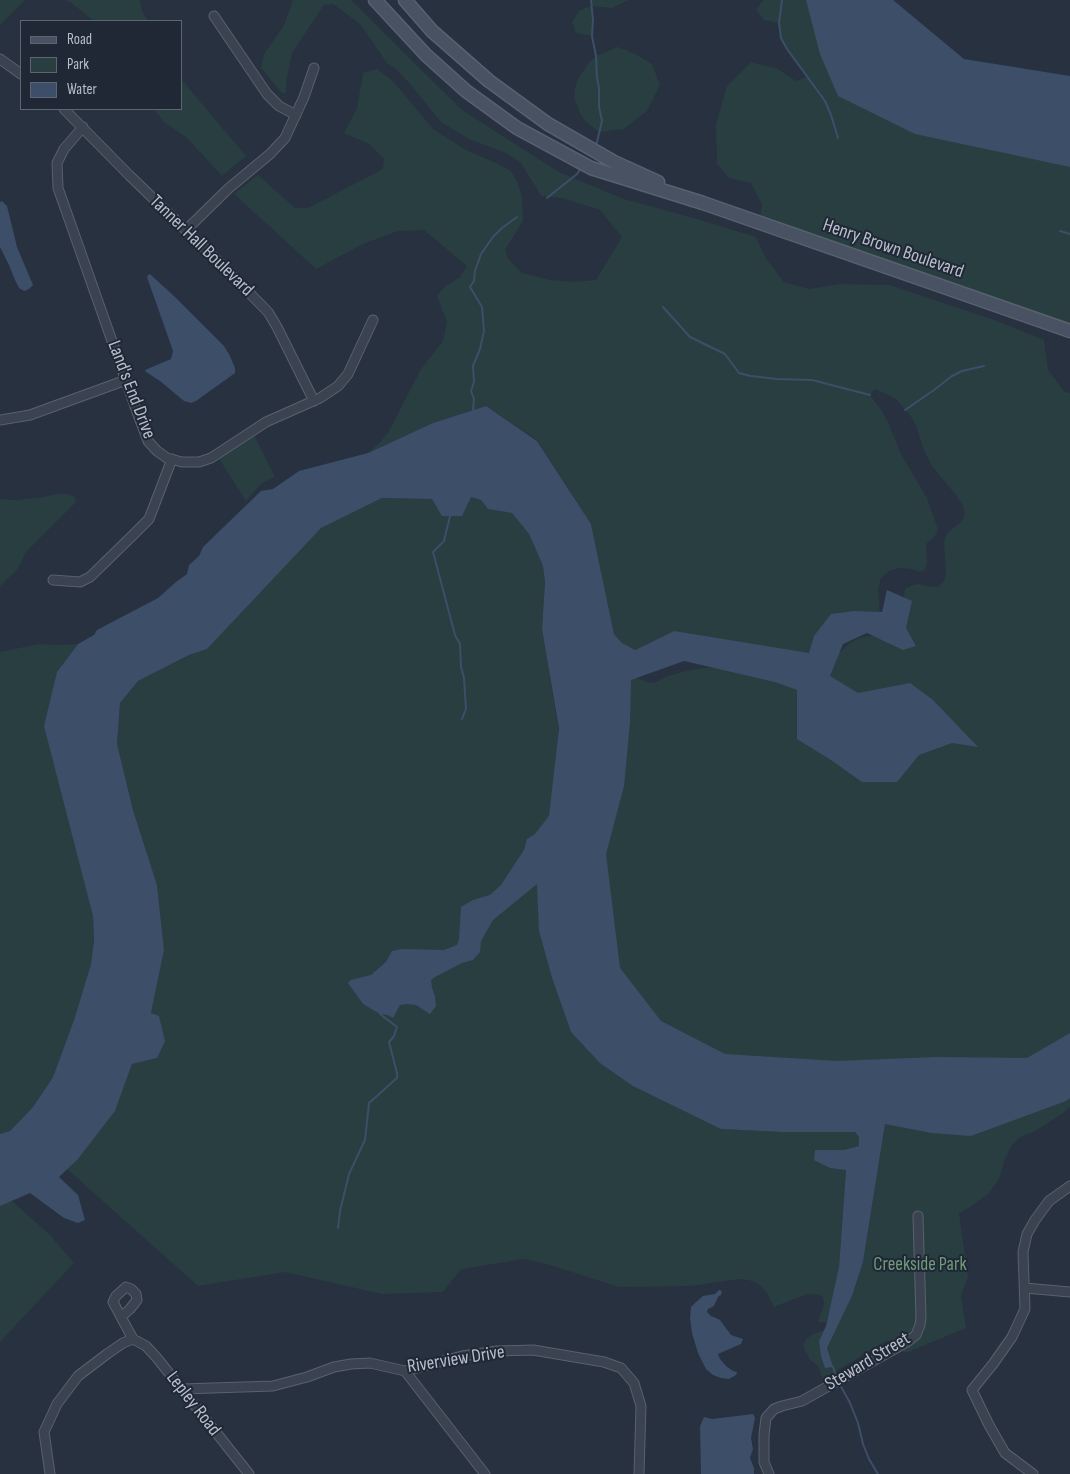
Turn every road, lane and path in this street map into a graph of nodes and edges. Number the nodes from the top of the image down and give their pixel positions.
1 (375, 0) edge
2 (405, 0) edge
3 (214, 16) dead end
4 (0, 59) edge
5 (314, 68) dead end
6 (20, 73) edge
7 (65, 110) edge
8 (296, 115) junction
9 (83, 126) junction
10 (703, 203) junction
11 (186, 230) junction
12 (373, 320) dead end
13 (1070, 331) edge
14 (126, 380) junction
15 (314, 401) junction
16 (0, 420) edge
17 (172, 459) junction
18 (53, 580) dead end
19 (1070, 1186) edge
20 (918, 1216) dead end
21 (1025, 1288) junction
22 (1070, 1292) edge
23 (121, 1317) dead end
24 (133, 1339) junction
25 (406, 1371) junction
26 (182, 1389) junction
27 (50, 1474) edge
28 (249, 1474) edge
29 (485, 1474) edge
30 (639, 1474) edge
31 (769, 1474) edge
32 (1033, 1474) edge

1 - 10 main road, Henry Brown Boulevard
2 - 10 main road, Henry Brown Boulevard
3 - 8 street
4 - 6 street
5 - 8 street
7 - 9 street, Tanner Hall Boulevard
8 - 11 street
9 - 11 street, Tanner Hall Boulevard
9 - 14 street, Land's End Drive
10 - 13 main road, Henry Brown Boulevard
11 - 15 street, Tanner Hall Boulevard
12 - 15 street, Land's End Drive
14 - 16 street
14 - 17 street, Land's End Drive
15 - 17 street, Land's End Drive
17 - 18 street
19 - 21 street
20 - 31 street, Steward Street
21 - 22 street
21 - 32 street
23 - 24 street
24 - 26 street, Lepley Road
24 - 27 street
25 - 26 street, Riverview Drive
25 - 29 street
25 - 30 street, Riverview Drive
26 - 28 street, Lepley Road

